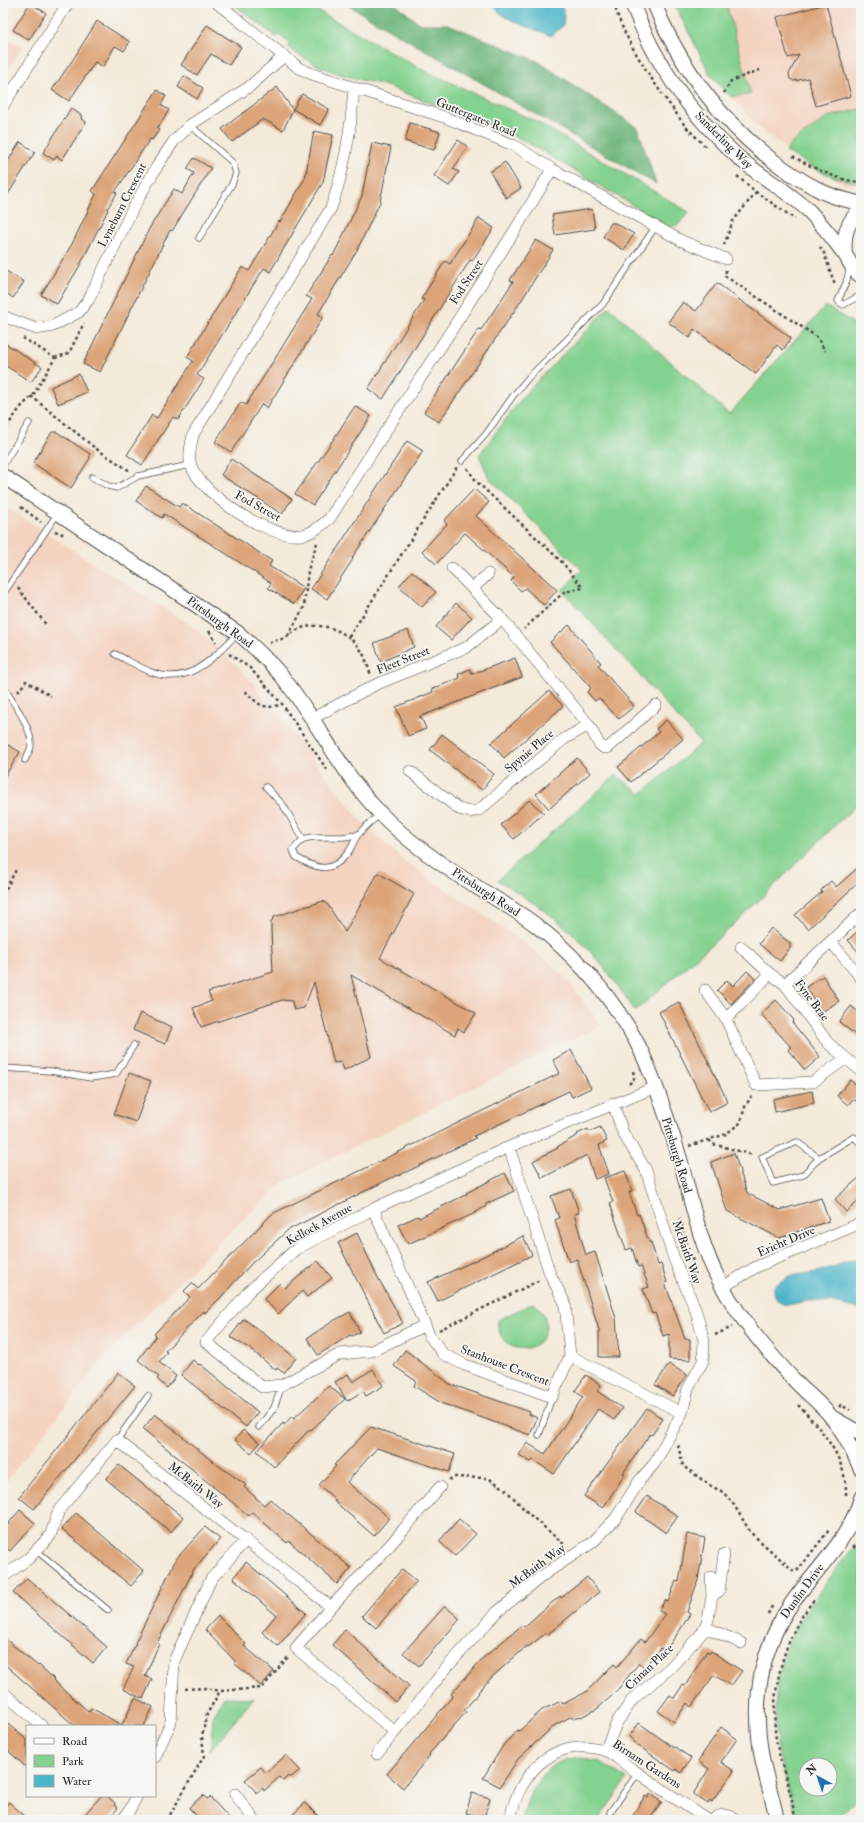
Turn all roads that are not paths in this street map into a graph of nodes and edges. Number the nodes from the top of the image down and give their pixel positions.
1 (68, 3) edge
2 (217, 3) edge
3 (632, 3) edge
4 (654, 3) edge
5 (284, 56) junction
6 (354, 88) junction
7 (3, 106) edge
8 (190, 125) junction
9 (552, 169) junction
10 (861, 204) edge
11 (861, 209) edge
12 (656, 226) junction
13 (199, 238) dead end
14 (723, 258) road end
15 (848, 259) junction
16 (861, 276) edge
17 (861, 295) edge
18 (3, 316) edge
19 (29, 423) dead end
20 (462, 461) road end
21 (3, 465) edge
22 (190, 465) junction
23 (3, 476) edge
24 (92, 477) dead end
25 (58, 512) junction
26 (452, 568) dead end
27 (488, 574) dead end
28 (473, 588) junction
29 (3, 594) edge
30 (502, 619) junction
31 (238, 633) junction
32 (115, 654) dead end
33 (3, 686) edge
34 (3, 699) edge
35 (12, 700) junction
36 (656, 705) dead end
37 (311, 719) junction
38 (589, 725) junction
39 (25, 760) dead end
40 (410, 771) dead end
41 (266, 787) dead end
42 (381, 814) junction
43 (357, 835) junction
44 (303, 839) junction
45 (861, 913) edge
46 (831, 942) junction
47 (741, 947) dead end
48 (770, 974) junction
49 (861, 978) edge
50 (785, 984) junction
51 (705, 990) dead end
52 (726, 1019) junction
53 (134, 1045) dead end
54 (845, 1059) junction
55 (3, 1068) edge
56 (861, 1071) edge
57 (656, 1087) junction
58 (613, 1103) junction
59 (861, 1144) edge
60 (509, 1147) junction
61 (820, 1158) junction
62 (373, 1209) junction
63 (861, 1223) edge
64 (723, 1287) junction
65 (427, 1330) junction
66 (570, 1356) junction
67 (282, 1385) junction
68 (148, 1396) dead end
69 (552, 1396) junction
70 (682, 1413) junction
71 (831, 1416) junction
72 (259, 1427) dead end
73 (539, 1434) dead end
74 (861, 1434) edge
75 (117, 1440) junction
76 (861, 1469) edge
77 (440, 1487) road end
78 (861, 1498) edge
79 (861, 1521) edge
80 (846, 1532) junction
81 (246, 1540) junction
82 (37, 1551) junction
83 (724, 1554) dead end
84 (3, 1577) edge
85 (711, 1577) dead end
86 (712, 1596) junction
87 (331, 1607) junction
88 (108, 1610) dead end
89 (705, 1627) junction
90 (741, 1643) dead end
91 (3, 1692) edge
92 (41, 1725) edge
93 (395, 1732) junction
94 (605, 1751) junction
95 (377, 1754) dead end
96 (156, 1755) edge
97 (638, 1773) junction
98 (235, 1794) dead end
99 (136, 1797) edge
100 (610, 1812) dead end
101 (122, 1820) edge
102 (254, 1820) edge
103 (510, 1820) edge
104 (708, 1820) edge
105 (713, 1820) edge
106 (737, 1820) edge
107 (777, 1820) edge

1 - 7 street
2 - 5 street, Guttergates Road
3 - 15 street, Sanderling Way
4 - 10 street, Sanderling Way
5 - 6 street, Guttergates Road
5 - 8 street, Lyneburn Crescent
6 - 9 street, Guttergates Road
6 - 22 street
8 - 13 lane
8 - 18 street, Lyneburn Crescent
9 - 12 street, Guttergates Road
9 - 22 street, Fod Street
11 - 15 street
12 - 14 street, Guttergates Road
12 - 20 lane
15 - 16 street, Sanderling Way
15 - 17 lane
19 - 21 lane
22 - 24 lane
23 - 25 street, Pittsburgh Road
25 - 29 lane
25 - 31 street, Pittsburgh Road
26 - 28 street
27 - 28 street
28 - 30 street
30 - 37 street, Fleet Street
30 - 38 street
31 - 32 lane
31 - 37 street, Pittsburgh Road
33 - 35 lane
34 - 35 lane
35 - 39 lane
36 - 38 street
37 - 42 street, Pittsburgh Road
38 - 40 street, Spynie Place
41 - 44 lane
42 - 43 lane
42 - 57 street, Pittsburgh Road
43 - 44 lane
43 - 44 lane
45 - 46 street
46 - 49 street
46 - 50 street
47 - 48 street, Fyne Brae
48 - 50 street, Fyne Brae
48 - 52 street
50 - 54 street, Fyne Brae
51 - 52 street
52 - 54 street
53 - 55 lane
54 - 56 street, Fyne Brae
57 - 58 street, Kellock Avenue
57 - 64 street, Pittsburgh Road
58 - 60 street, Kellock Avenue
58 - 70 street, McBaith Way
59 - 61 lane
60 - 62 street, Kellock Avenue
60 - 66 street, Stanhouse Crescent
61 - 61 lane
62 - 65 street, Stanhouse Crescent
62 - 67 street, Kellock Avenue
63 - 64 street, Ericht Drive
64 - 71 street, Pittsburgh Road
65 - 67 street, Kellock Avenue
65 - 69 street, Stanhouse Crescent
66 - 69 street, Stanhouse Crescent
66 - 70 street
67 - 72 lane
68 - 75 lane
69 - 73 lane
70 - 93 street, McBaith Way
71 - 74 street
71 - 76 street
75 - 81 street, McBaith Way
75 - 82 street
77 - 87 street
78 - 80 street, Dunlin Drive
79 - 80 street, Dunlin Drive
80 - 107 street, Dunlin Drive
81 - 87 street, McBaith Way
81 - 96 street
82 - 84 street
82 - 88 lane
83 - 86 street, Crinan Place
85 - 86 street, Crinan Place
86 - 89 street, Crinan Place
87 - 93 street
89 - 90 street
89 - 94 street, Crinan Place
91 - 92 street
93 - 95 street, McBaith Way
94 - 97 street, Birnam Gardens
94 - 103 street, Birnam Gardens
97 - 100 lane
97 - 104 street, Birnam Gardens
98 - 102 street
99 - 101 street
105 - 106 street

